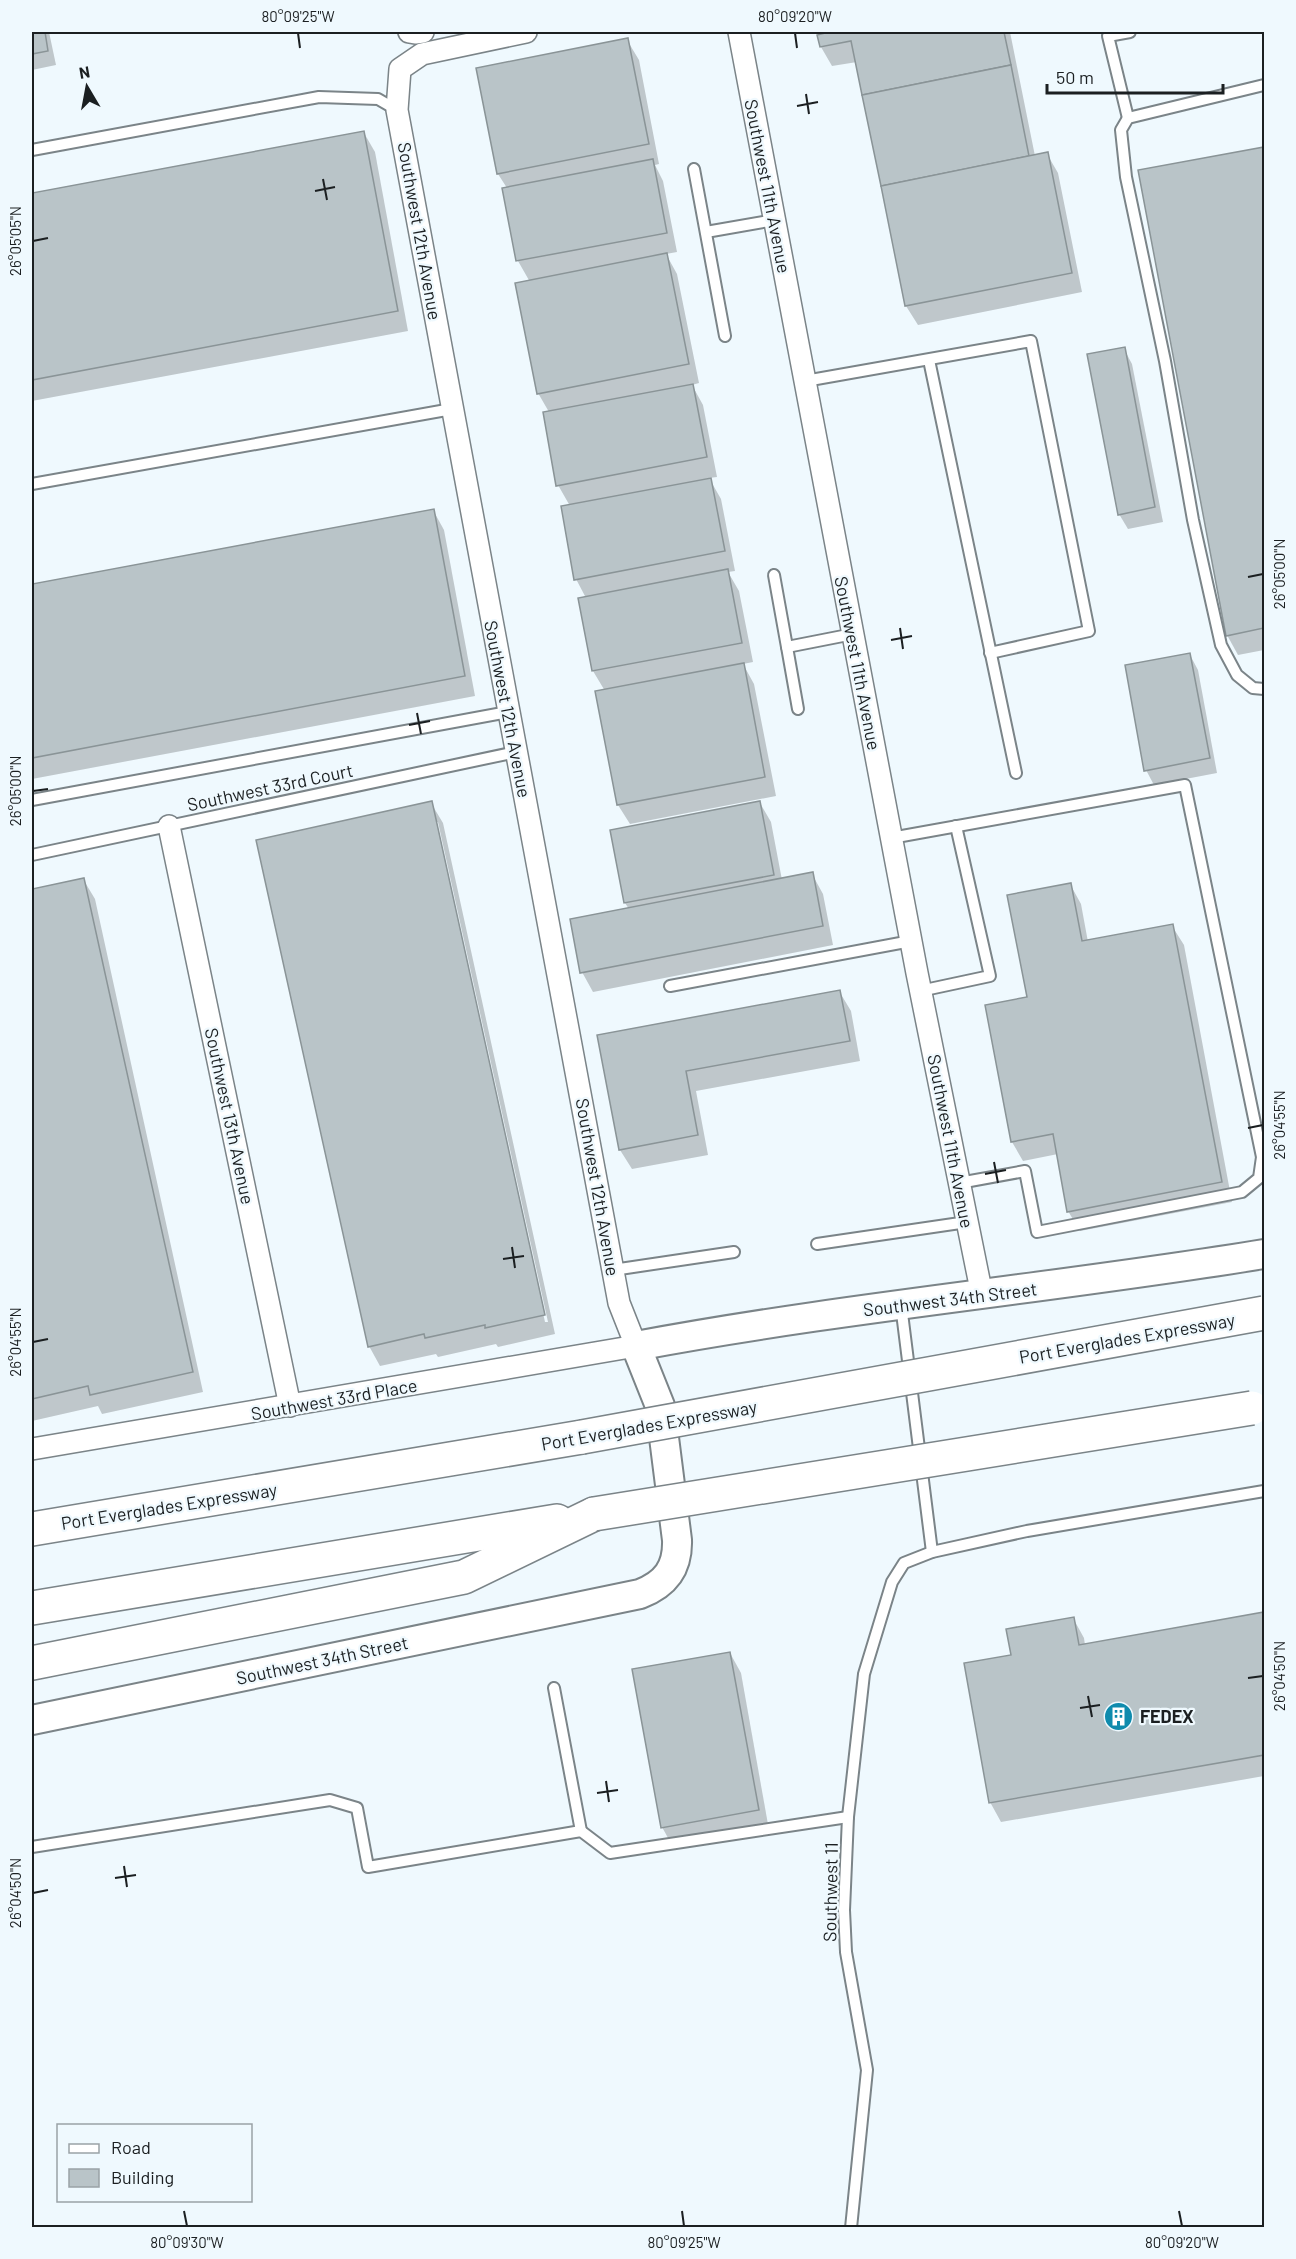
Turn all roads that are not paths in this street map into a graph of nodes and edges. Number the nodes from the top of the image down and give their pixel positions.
1 (409, 32) edge
2 (423, 32) edge
3 (526, 32) edge
4 (739, 32) edge
5 (1130, 32) edge
6 (1264, 85) edge
7 (397, 110) junction
8 (1128, 118) junction
9 (32, 150) edge
10 (694, 169) dead end
11 (775, 220) junction
12 (706, 232) junction
13 (725, 336) dead end
14 (929, 360) junction
15 (805, 381) junction
16 (452, 409) junction
17 (32, 484) edge
18 (774, 575) dead end
19 (853, 634) junction
20 (787, 647) junction
21 (990, 653) junction
22 (1264, 689) edge
23 (798, 709) dead end
24 (508, 712) junction
25 (516, 752) junction
26 (1016, 773) dead end
27 (32, 800) edge
28 (169, 826) junction
29 (956, 826) junction
30 (891, 838) junction
31 (32, 855) edge
32 (911, 941) junction
33 (670, 986) dead end
34 (920, 991) junction
35 (959, 1183) junction
36 (967, 1222) junction
37 (817, 1244) dead end
38 (734, 1252) dead end
39 (1264, 1254) edge
40 (613, 1270) junction
41 (982, 1295) junction
42 (900, 1305) junction
43 (1264, 1313) edge
44 (636, 1346) junction
45 (1264, 1405) edge
46 (290, 1406) junction
47 (32, 1449) edge
48 (1264, 1491) edge
49 (594, 1514) junction
50 (32, 1529) edge
51 (932, 1552) junction
52 (32, 1608) edge
53 (32, 1663) edge
54 (554, 1688) dead end
55 (32, 1720) edge
56 (848, 1817) junction
57 (582, 1831) junction
58 (32, 1846) edge
59 (850, 2228) edge

1 - 2 street
3 - 7 street, Southwest 12th Avenue
4 - 11 street, Southwest 11th Avenue
5 - 8 lane
6 - 8 lane
7 - 9 lane
7 - 16 street, Southwest 12th Avenue
8 - 22 lane
10 - 12 lane
11 - 12 lane
11 - 15 street, Southwest 11th Avenue
12 - 13 lane
14 - 15 lane
14 - 21 lane
14 - 21 lane
15 - 19 street, Southwest 11th Avenue
16 - 17 lane
16 - 24 street, Southwest 12th Avenue
18 - 20 lane
19 - 20 lane
19 - 30 street, Southwest 11th Avenue
20 - 23 lane
21 - 26 lane
24 - 25 street, Southwest 12th Avenue
24 - 27 lane
25 - 28 lane, Southwest 33rd Court
25 - 40 street, Southwest 12th Avenue
28 - 31 lane, Southwest 33rd Court
28 - 46 street, Southwest 13th Avenue
29 - 30 lane
29 - 34 lane
29 - 35 lane
30 - 32 street, Southwest 11th Avenue
32 - 33 lane
32 - 34 street, Southwest 11th Avenue
34 - 35 street, Southwest 11th Avenue
35 - 36 street, Southwest 11th Avenue
36 - 37 lane
36 - 41 street, Southwest 11th Avenue
38 - 40 lane
39 - 41 street, Southwest 34th Street
40 - 44 street, Southwest 12th Avenue
41 - 42 street, Southwest 34th Street
42 - 44 street, Southwest 34th Street
42 - 51 lane
43 - 50 highway, Port Everglades Expressway, bridge
44 - 46 street, Southwest 33rd Place
44 - 55 street, Southwest 34th Street
45 - 49 highway, bridge
46 - 47 street, Southwest 33rd Place
48 - 51 lane
49 - 52 highway
49 - 53 highway
51 - 56 lane, Southwest 11
54 - 57 lane
56 - 57 lane
56 - 59 lane, Southwest 11
57 - 58 lane

